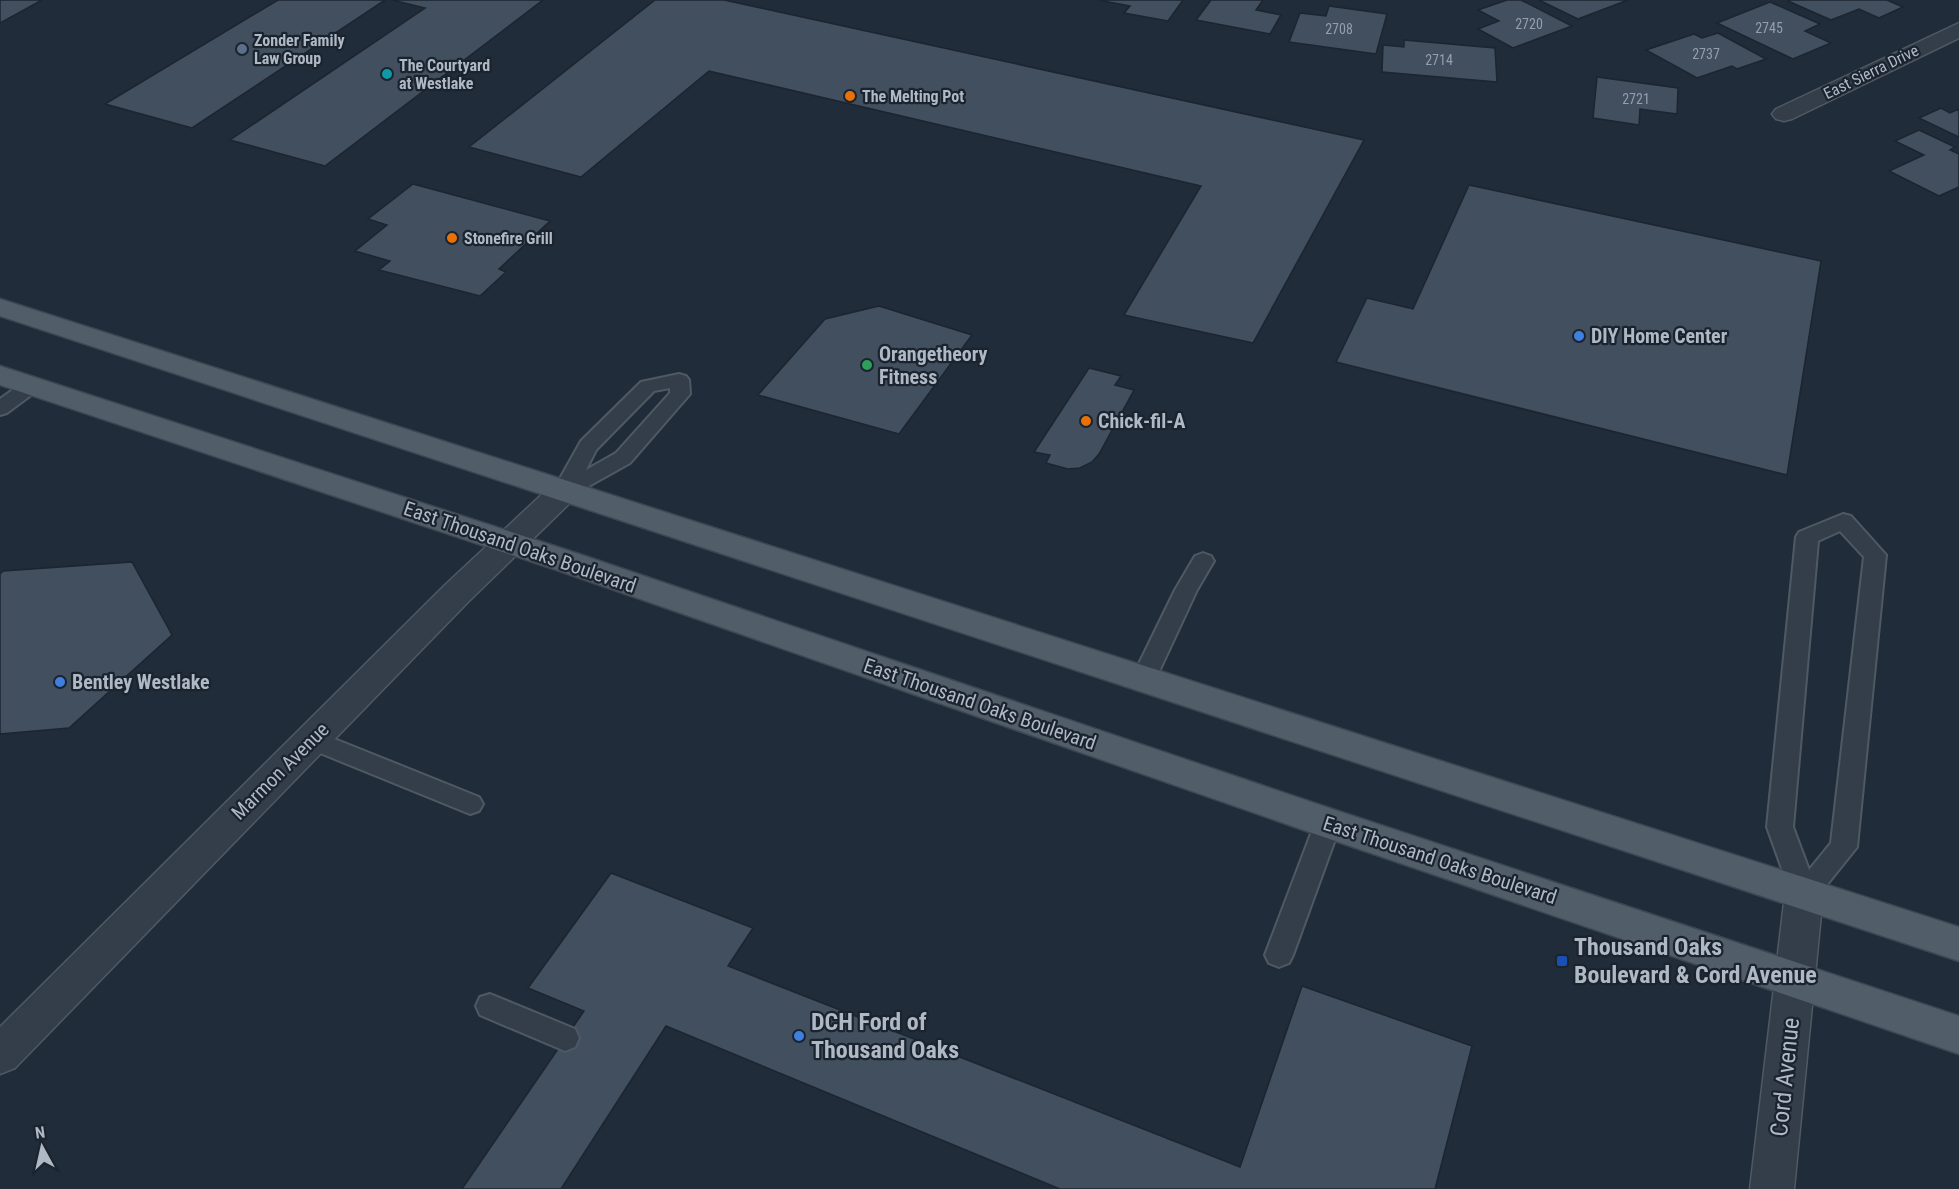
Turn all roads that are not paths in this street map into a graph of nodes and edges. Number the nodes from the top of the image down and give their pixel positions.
1 (1959, 30) edge
2 (1784, 114) dead end
3 (0, 307) edge
4 (0, 375) edge
5 (31, 386) junction
6 (0, 409) edge
7 (564, 491) junction
8 (508, 543) junction
9 (1203, 561) dead end
10 (1144, 678) junction
11 (312, 739) junction
12 (470, 804) dead end
13 (1328, 823) junction
14 (1804, 894) junction
15 (1959, 944) edge
16 (1279, 955) dead end
17 (1796, 978) junction
18 (490, 1006) dead end
19 (1959, 1035) edge
20 (565, 1038) dead end
21 (0, 1055) edge
22 (1772, 1189) edge

1 - 2 street, East Sierra Drive
3 - 7 main road
4 - 5 main road, East Thousand Oaks Boulevard
5 - 6 lane
5 - 8 main road, East Thousand Oaks Boulevard
7 - 7 lane
7 - 8 street, Marmon Avenue
7 - 10 main road
8 - 11 street, Marmon Avenue
8 - 13 main road, East Thousand Oaks Boulevard
9 - 10 lane
10 - 14 main road
11 - 12 lane
11 - 21 street, Marmon Avenue
13 - 16 lane
13 - 17 main road, East Thousand Oaks Boulevard
14 - 14 lane
14 - 15 main road
14 - 17 street, Cord Avenue
17 - 19 main road, East Thousand Oaks Boulevard
17 - 22 street, Cord Avenue
18 - 20 lane

